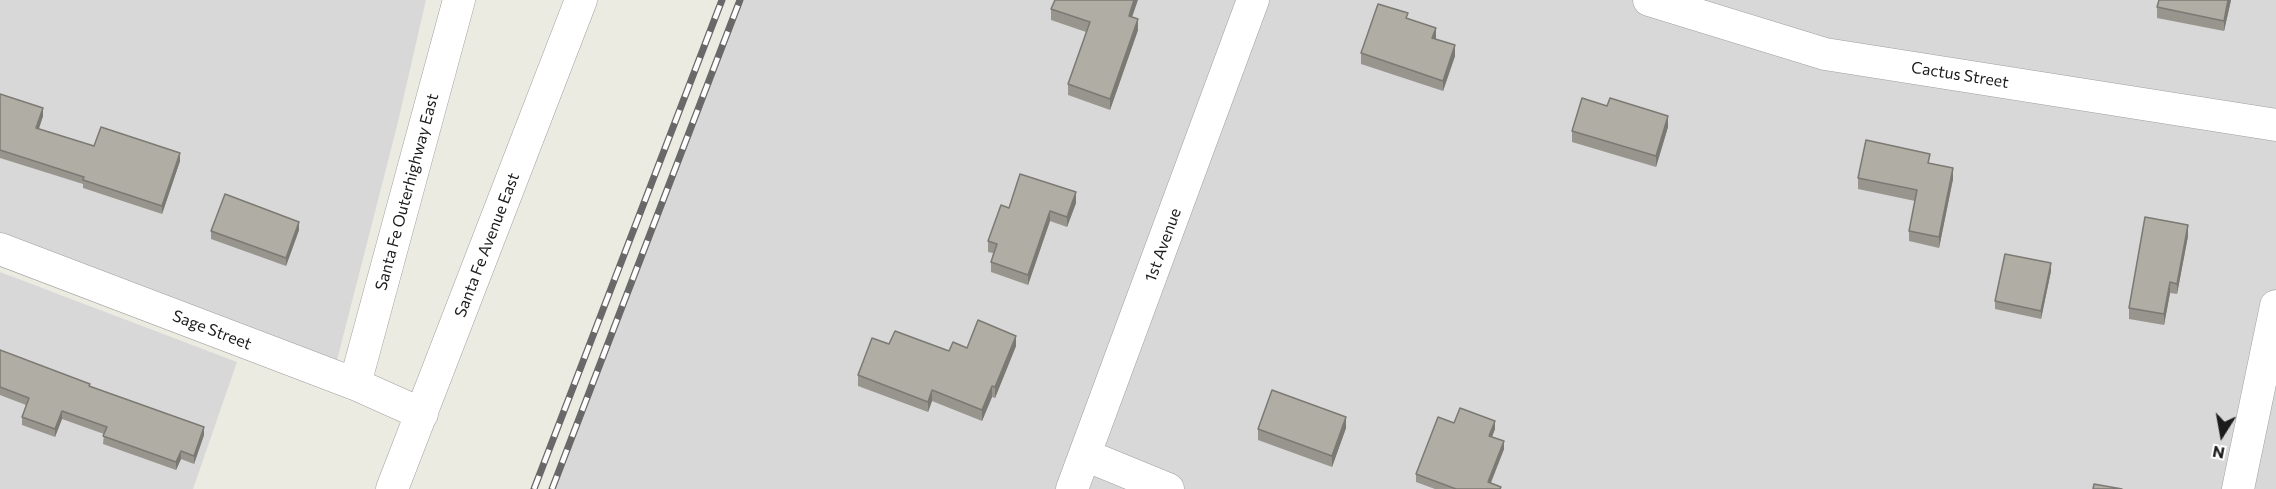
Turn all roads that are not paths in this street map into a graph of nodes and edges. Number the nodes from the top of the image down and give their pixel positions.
1 (459, 0) edge
2 (581, 0) edge
3 (1253, 0) edge
4 (1649, 0) edge
5 (2276, 125) edge
6 (0, 249) edge
7 (2276, 306) edge
8 (355, 384) junction
9 (422, 414) junction
10 (1085, 455) junction
11 (392, 489) edge
12 (1072, 489) edge
13 (1168, 489) edge
14 (2238, 489) edge

1 - 8 street, Santa Fe Outerhighway East
2 - 9 street, Santa Fe Avenue East
3 - 10 street, 1st Avenue
4 - 5 street, Cactus Street
6 - 8 street, Sage Street
7 - 14 street
8 - 9 street, Sage Street
9 - 11 street, Santa Fe Avenue East
10 - 12 street, 1st Avenue
10 - 13 street

